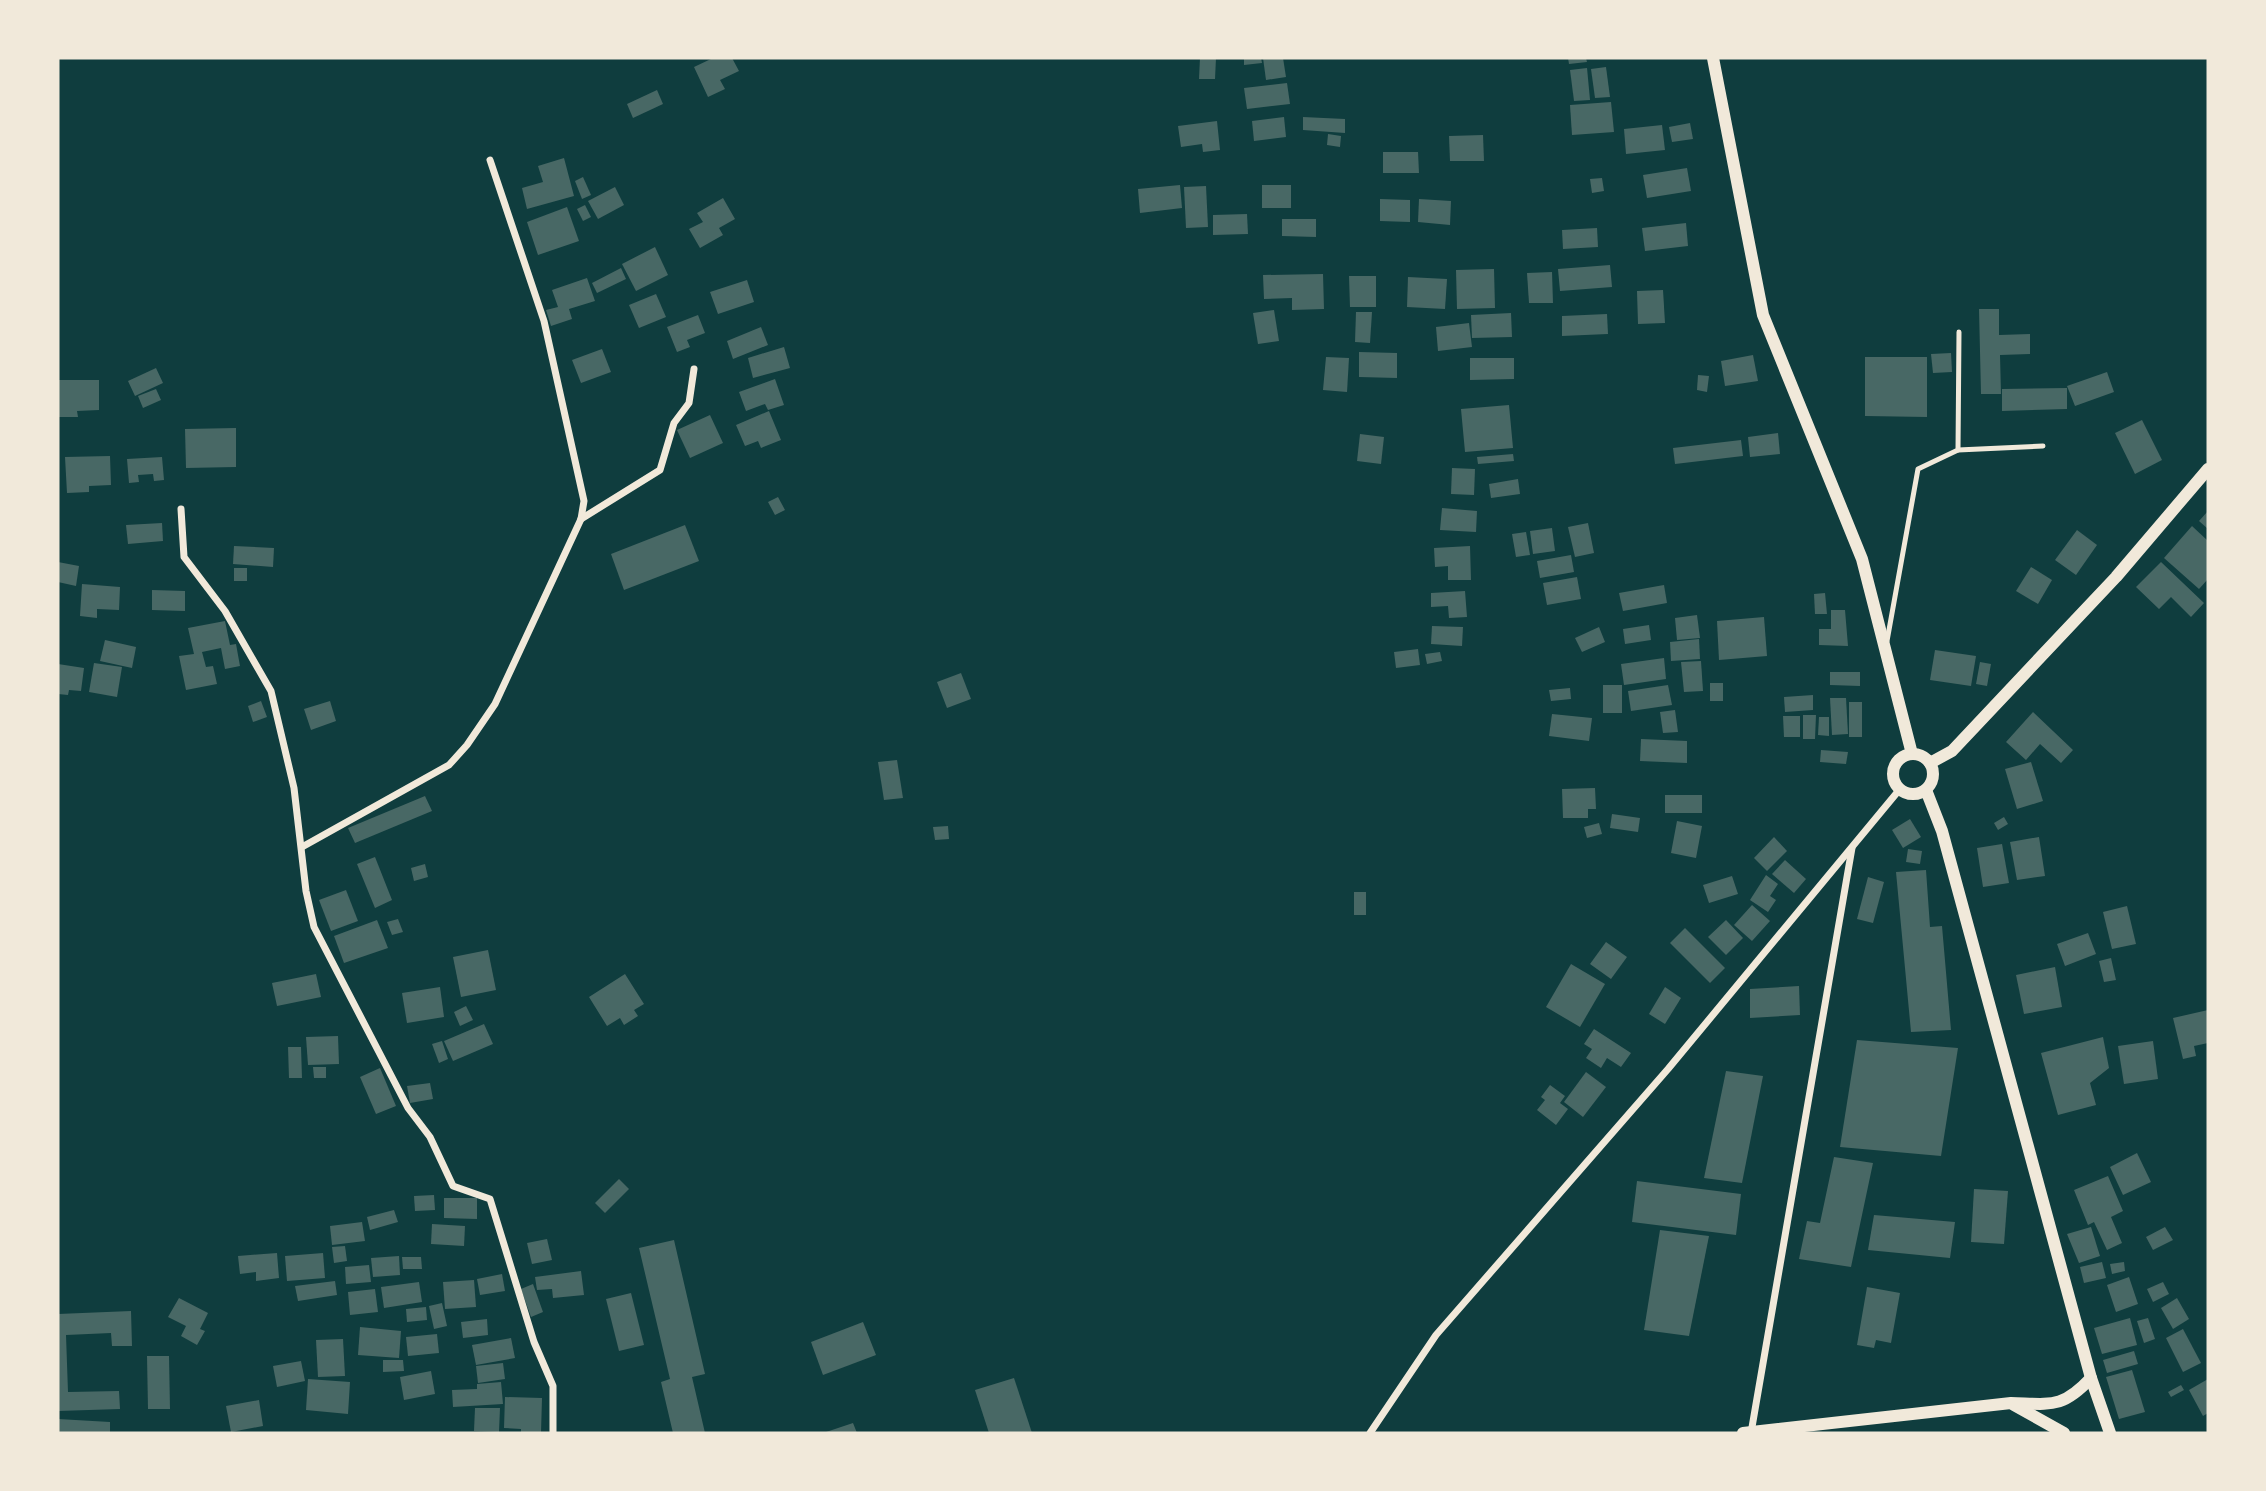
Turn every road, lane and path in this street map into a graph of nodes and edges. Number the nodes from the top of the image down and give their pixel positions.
1 (1713, 58) edge
2 (490, 160) dead end
3 (1959, 332) dead end
4 (694, 369) dead end
5 (2043, 446) dead end
6 (1958, 450) junction
7 (2208, 469) edge
8 (181, 509) dead end
9 (581, 519) junction
10 (1886, 647) junction
11 (1912, 754) junction
12 (1930, 763) junction
13 (1900, 789) junction
14 (1926, 790) junction
15 (1852, 846) junction
16 (302, 847) junction
17 (2091, 1378) junction
18 (2011, 1403) junction
19 (552, 1433) edge
20 (1370, 1433) edge
21 (1748, 1433) edge
22 (2064, 1433) edge
23 (2110, 1433) edge

1 - 10 street
2 - 9 street
3 - 6 lane
4 - 9 street
5 - 6 lane
6 - 10 lane
7 - 12 street
8 - 16 street
9 - 16 street
10 - 11 street
11 - 12 street
11 - 13 street
12 - 14 street
13 - 14 street
13 - 15 street
14 - 17 street
15 - 20 street
15 - 21 street
16 - 19 street
17 - 18 street
17 - 23 street
18 - 21 street
18 - 22 street

